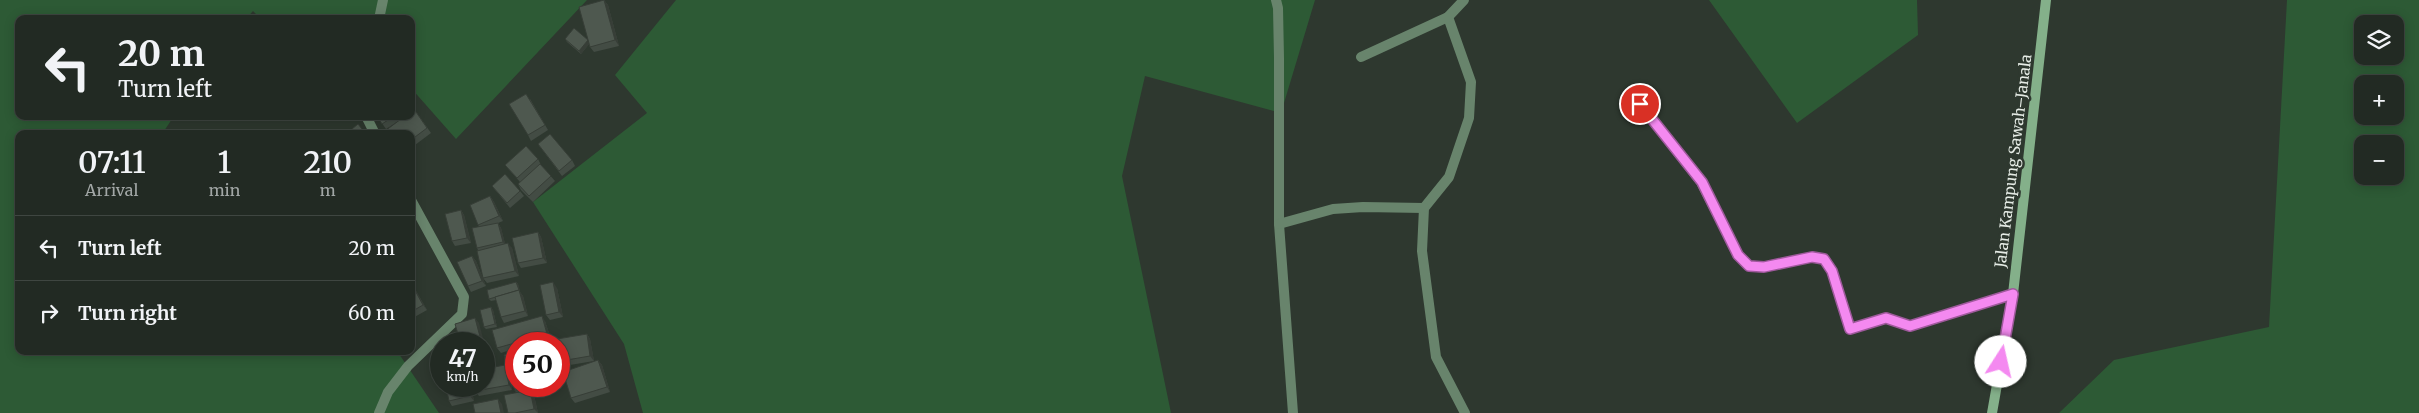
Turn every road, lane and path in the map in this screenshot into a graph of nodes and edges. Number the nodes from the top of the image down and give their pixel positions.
1 (383, 0) edge
2 (1276, 0) edge
3 (1464, 0) edge
4 (2046, 0) edge
5 (381, 15) edge
6 (1448, 18) junction
7 (1361, 57) dead end
8 (1640, 104) dead end
9 (415, 207) edge
10 (1424, 208) junction
11 (1279, 224) junction
12 (2013, 294) junction
13 (379, 413) edge
14 (1293, 413) edge
15 (1465, 413) edge
16 (1992, 413) edge

1 - 5 street
2 - 11 street
3 - 6 street
4 - 12 main road, Jalan Kampung Sawah–Janala
6 - 7 street
6 - 10 street
8 - 12 street
9 - 13 street
10 - 11 street
10 - 15 street
11 - 14 street
12 - 16 main road, Jalan Kampung Sawah–Janala

